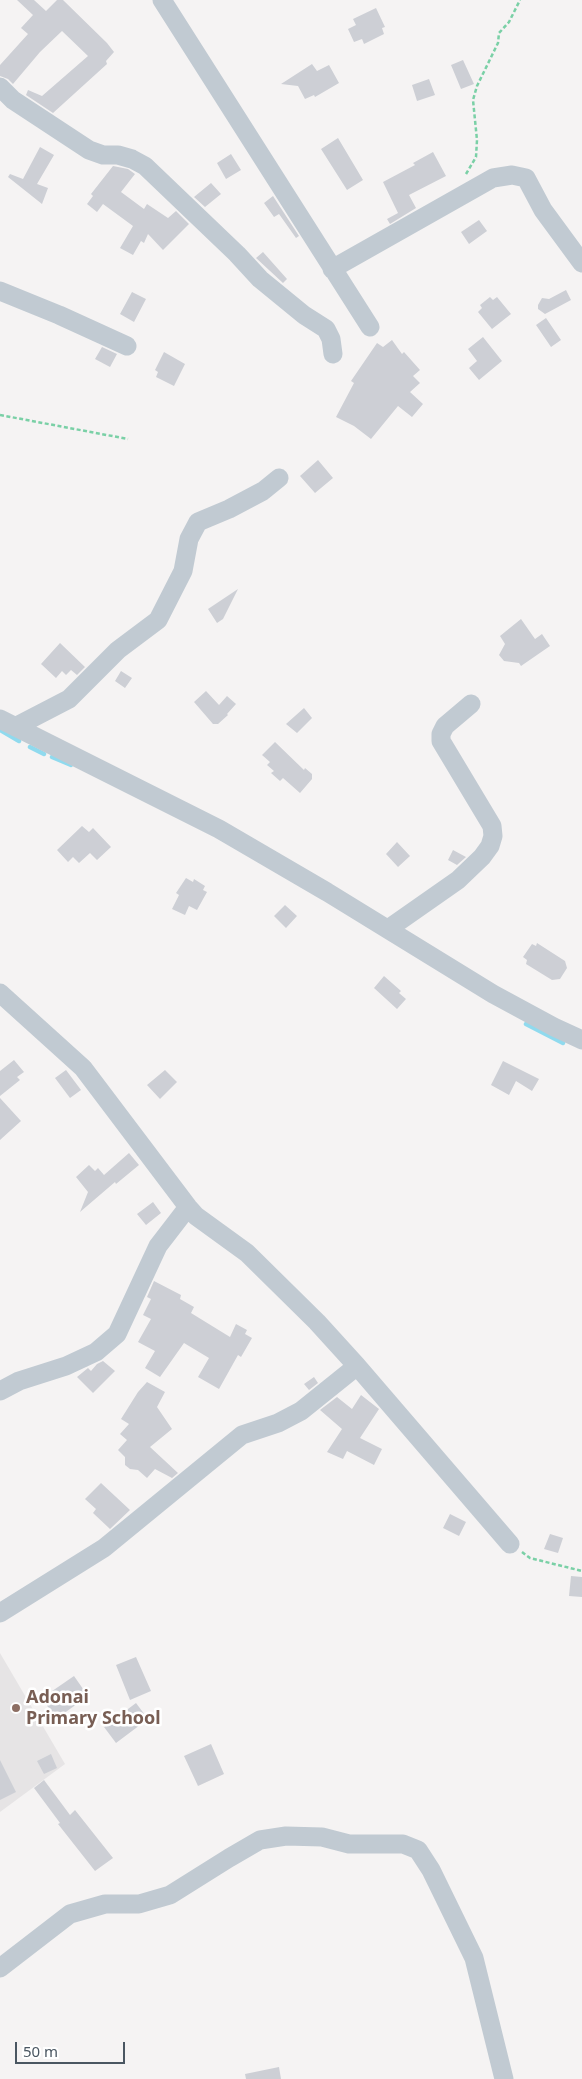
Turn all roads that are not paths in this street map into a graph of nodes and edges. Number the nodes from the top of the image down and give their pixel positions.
1 (162, 0) edge
2 (0, 87) edge
3 (582, 263) edge
4 (332, 269) junction
5 (0, 291) edge
6 (370, 327) dead end
7 (127, 346) dead end
8 (333, 354) dead end
9 (279, 478) dead end
10 (471, 704) dead end
11 (8, 723) edge
12 (388, 929) junction
13 (0, 993) edge
14 (582, 1040) edge
15 (188, 1207) junction
16 (357, 1366) junction
17 (0, 1392) edge
18 (510, 1544) road end
19 (0, 1613) edge
20 (0, 1968) edge
21 (504, 2079) edge

1 - 4 street
2 - 8 street
3 - 4 street
4 - 6 street
5 - 7 street
9 - 11 street
10 - 12 street
11 - 12 street
12 - 14 street
13 - 15 street
15 - 16 street
15 - 17 street
16 - 18 street
16 - 19 street
20 - 21 street

